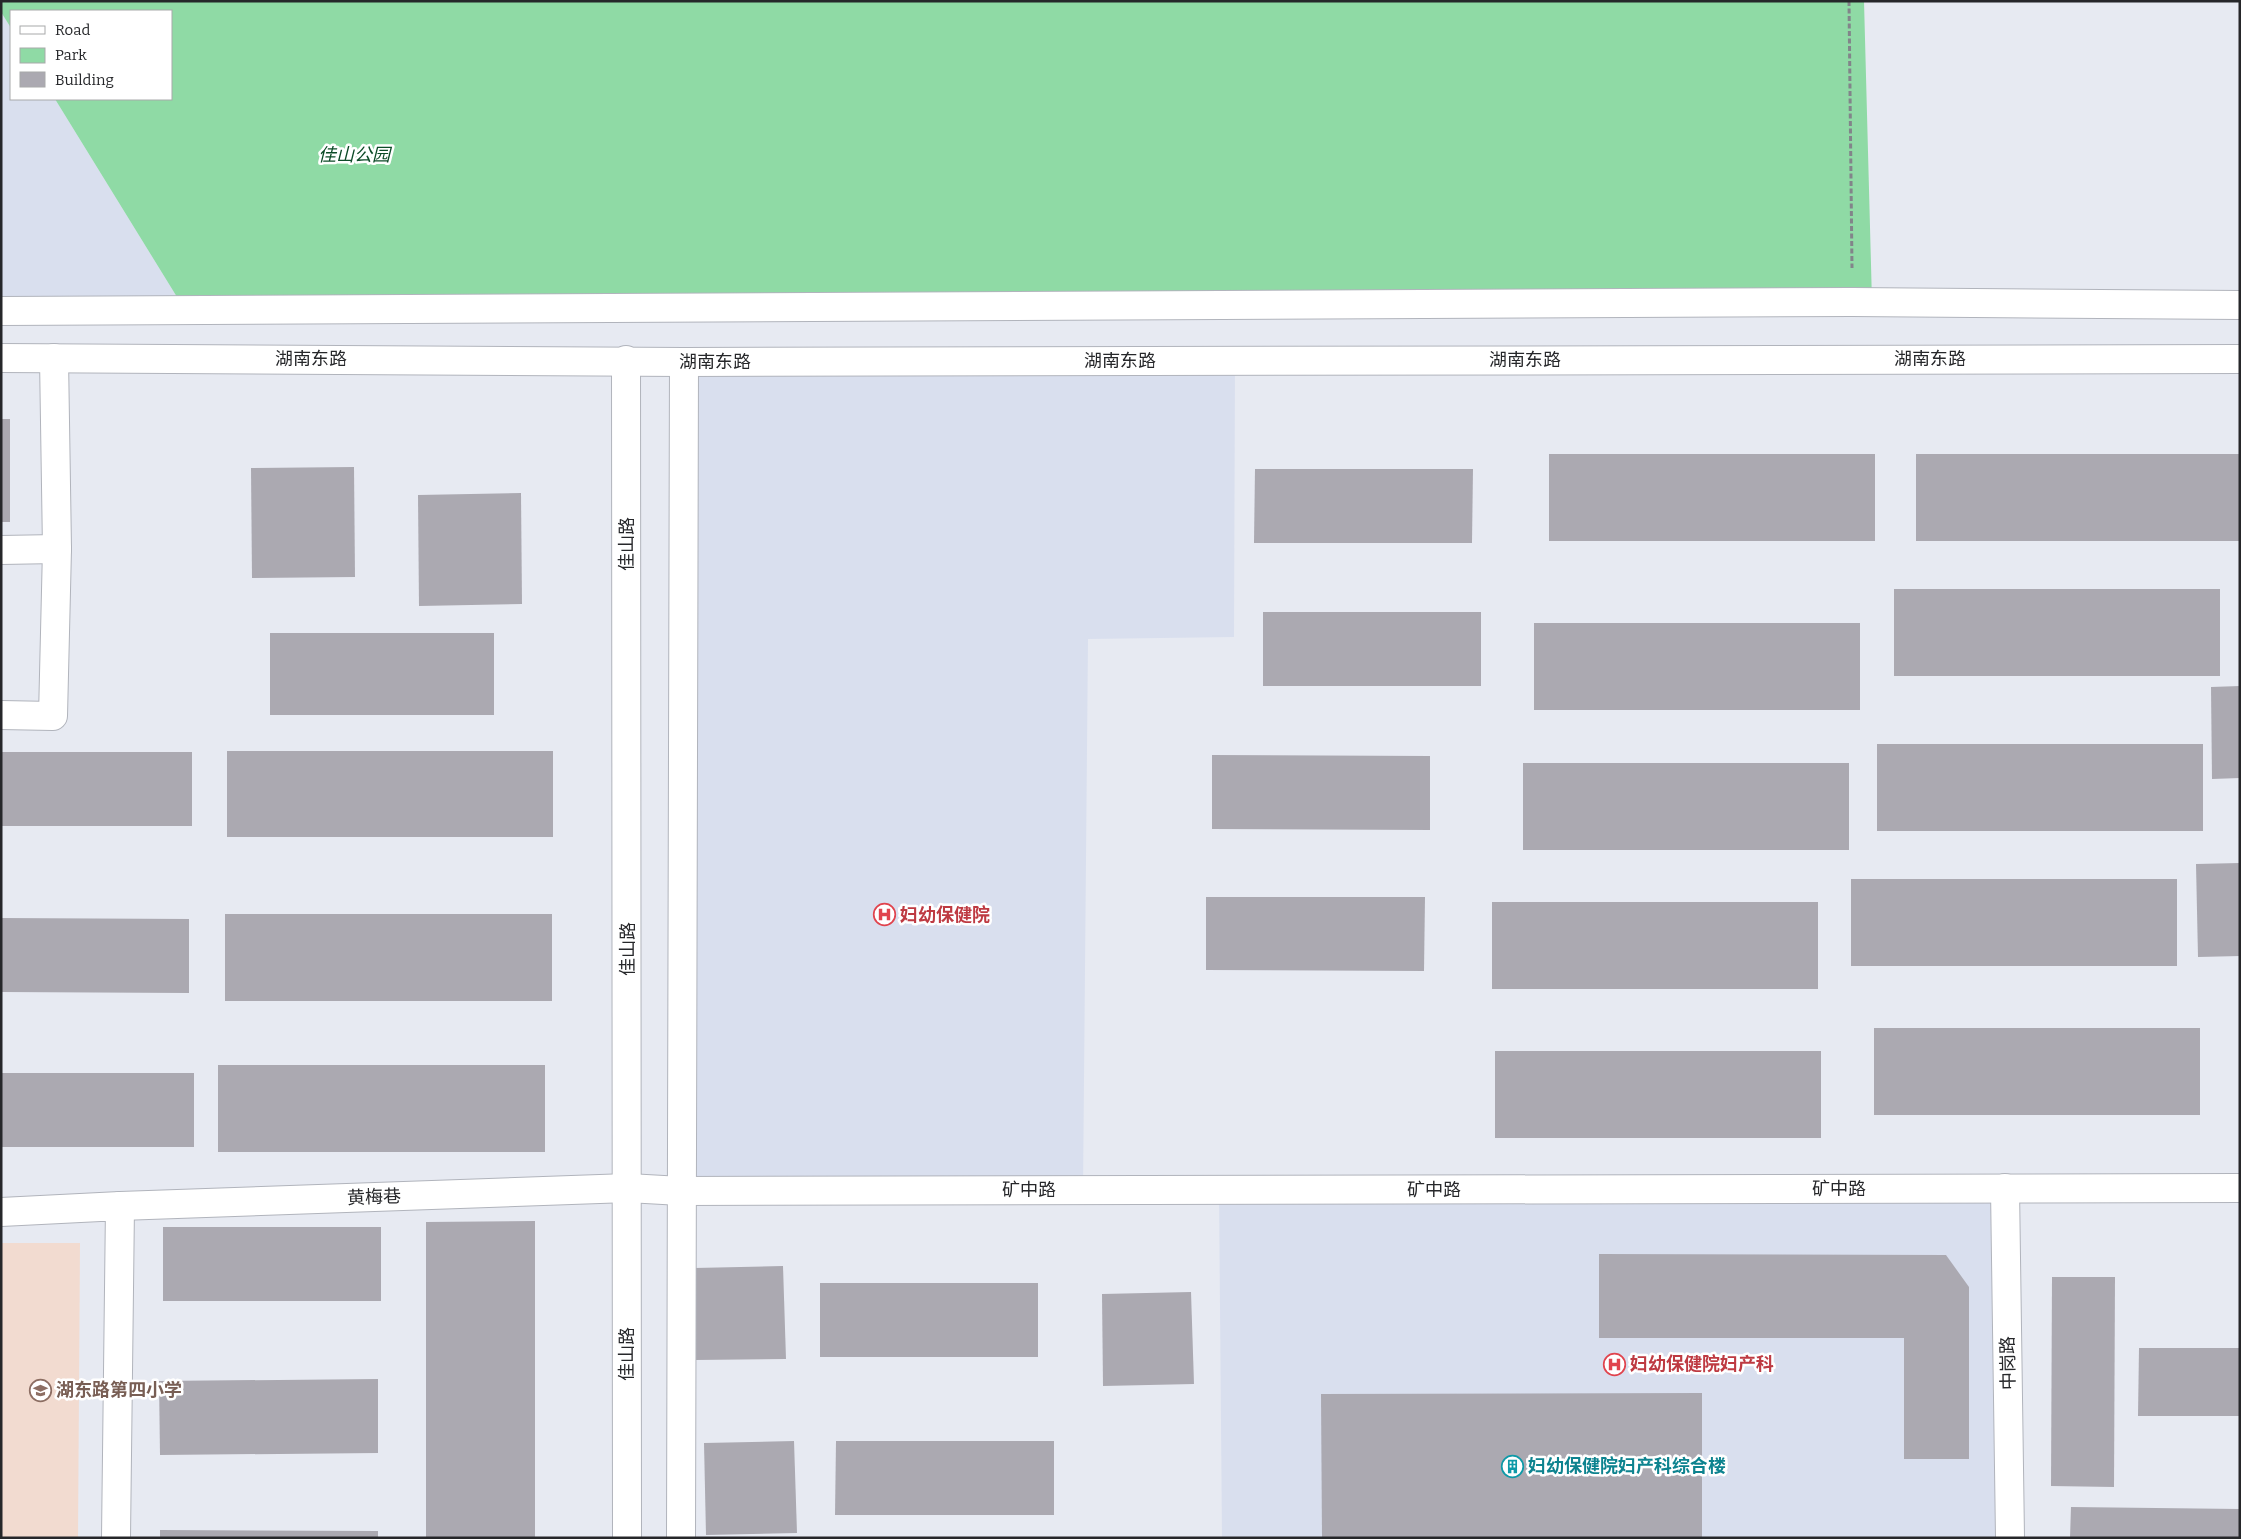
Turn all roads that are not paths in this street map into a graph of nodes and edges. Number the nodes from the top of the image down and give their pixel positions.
1 (2240, 305) edge
2 (1, 311) edge
3 (1, 358) edge
4 (54, 358) junction
5 (2240, 359) edge
6 (626, 360) junction
7 (684, 362) junction
8 (1, 550) edge
9 (57, 550) junction
10 (1, 715) edge
11 (628, 1188) junction
12 (2005, 1188) junction
13 (2240, 1188) edge
14 (681, 1191) junction
15 (120, 1206) junction
16 (1, 1212) edge
17 (116, 1538) edge
18 (627, 1538) edge
19 (681, 1538) edge
20 (2010, 1538) edge

1 - 2 street
3 - 4 street, 湖南东路
4 - 6 street, 湖南东路
4 - 9 street
5 - 7 street, 湖南东路
6 - 7 street, 湖南东路
6 - 11 street, 佳山路
7 - 14 street
8 - 9 street
9 - 10 street
11 - 14 street, 矿中路
11 - 15 street, 黄梅巷
11 - 18 street, 佳山路
12 - 13 street, 矿中路
12 - 14 street, 矿中路
12 - 20 street, 中岗路
14 - 19 street
15 - 16 street, 黄梅巷
15 - 17 street

